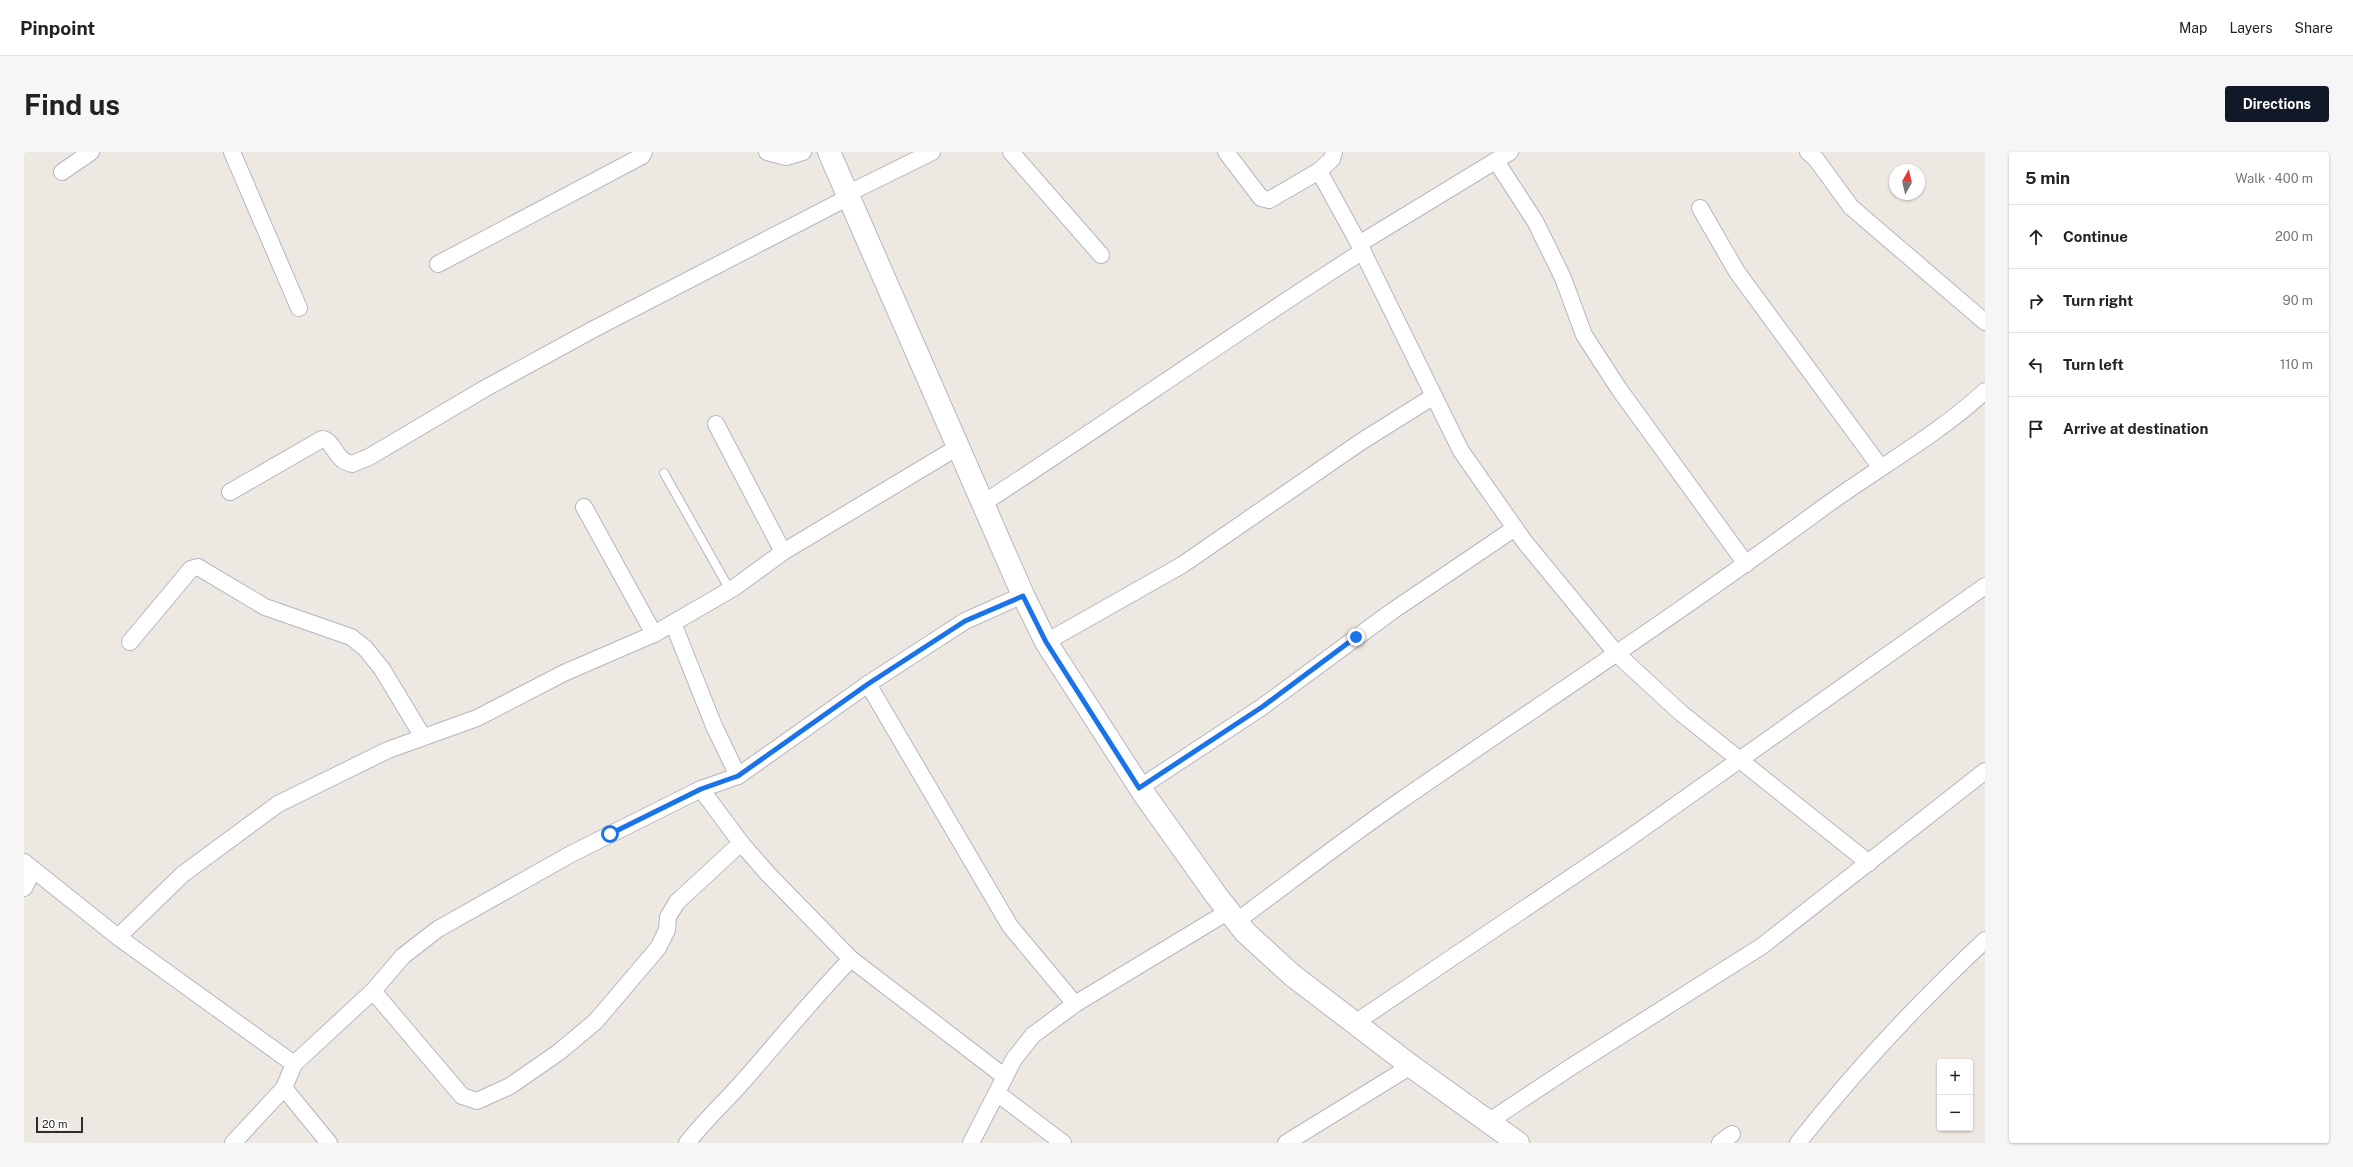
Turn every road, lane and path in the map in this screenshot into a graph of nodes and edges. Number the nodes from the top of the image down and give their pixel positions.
1 (91, 152) edge
2 (232, 152) edge
3 (644, 152) edge
4 (767, 152) edge
5 (804, 152) edge
6 (829, 152) edge
7 (932, 152) edge
8 (1011, 152) edge
9 (1226, 152) edge
10 (1334, 152) edge
11 (1510, 152) edge
12 (1808, 152) edge
13 (1496, 161) junction
14 (1319, 171) junction
15 (62, 172) dead end
16 (848, 196) junction
17 (1700, 208) dead end
18 (1361, 247) junction
19 (1101, 255) dead end
20 (438, 264) dead end
21 (299, 308) dead end
22 (1985, 322) edge
23 (1985, 391) edge
24 (1434, 396) junction
25 (716, 424) dead end
26 (958, 447) junction
27 (1882, 468) junction
28 (664, 474) dead end
29 (230, 492) dead end
30 (982, 504) junction
31 (584, 507) dead end
32 (1515, 528) junction
33 (783, 552) junction
34 (1746, 564) junction
35 (1985, 586) edge
36 (730, 590) junction
37 (1023, 596) junction
38 (673, 623) junction
39 (654, 634) junction
40 (130, 642) dead end
41 (1046, 642) junction
42 (1616, 654) junction
43 (868, 684) junction
44 (423, 738) junction
45 (1742, 759) junction
46 (1985, 771) edge
47 (738, 776) junction
48 (1139, 788) junction
49 (701, 789) junction
50 (741, 844) junction
51 (1869, 863) junction
52 (29, 867) edge
53 (24, 888) edge
54 (1233, 916) junction
55 (118, 937) junction
56 (1985, 940) edge
57 (851, 959) junction
58 (373, 991) junction
59 (1075, 1004) junction
60 (1355, 1023) junction
61 (294, 1064) junction
62 (1411, 1066) junction
63 (1005, 1077) junction
64 (284, 1088) junction
65 (997, 1093) junction
66 (1488, 1122) junction
67 (233, 1143) edge
68 (329, 1143) edge
69 (687, 1143) edge
70 (971, 1143) edge
71 (1063, 1143) edge
72 (1286, 1143) edge
73 (1518, 1143) edge
74 (1798, 1143) edge

1 - 15 street
2 - 21 street
3 - 20 street
4 - 5 street
6 - 16 street
7 - 16 street
8 - 19 street
9 - 14 street
10 - 14 street
11 - 13 street
12 - 22 street
13 - 18 street
13 - 34 street
14 - 18 street
16 - 26 street
16 - 29 street
17 - 27 street
18 - 24 street
18 - 30 street
23 - 27 street
24 - 32 street
24 - 41 street
25 - 33 street
26 - 30 street
26 - 33 street
27 - 34 street
28 - 36 lane
30 - 37 street
31 - 39 street
32 - 42 street
32 - 48 street
33 - 36 street
34 - 42 street
35 - 45 street
36 - 38 street
37 - 41 street
37 - 43 street
38 - 39 street
38 - 47 street
39 - 44 street
40 - 44 street
41 - 48 street
42 - 45 street
42 - 54 street
43 - 47 street
43 - 59 street
44 - 55 street
45 - 51 street
45 - 60 street
46 - 51 street
47 - 49 street
48 - 54 street
49 - 50 street
49 - 58 street
50 - 57 street
50 - 58 street
51 - 66 street
52 - 53 street
52 - 55 street
54 - 59 street
54 - 60 street
55 - 61 street
56 - 74 street
57 - 63 street
57 - 69 street
58 - 61 street
59 - 63 street
60 - 62 street
61 - 64 street
62 - 66 street
62 - 72 street
63 - 65 street
64 - 67 street
64 - 68 street
65 - 70 street
65 - 71 street
66 - 73 street

